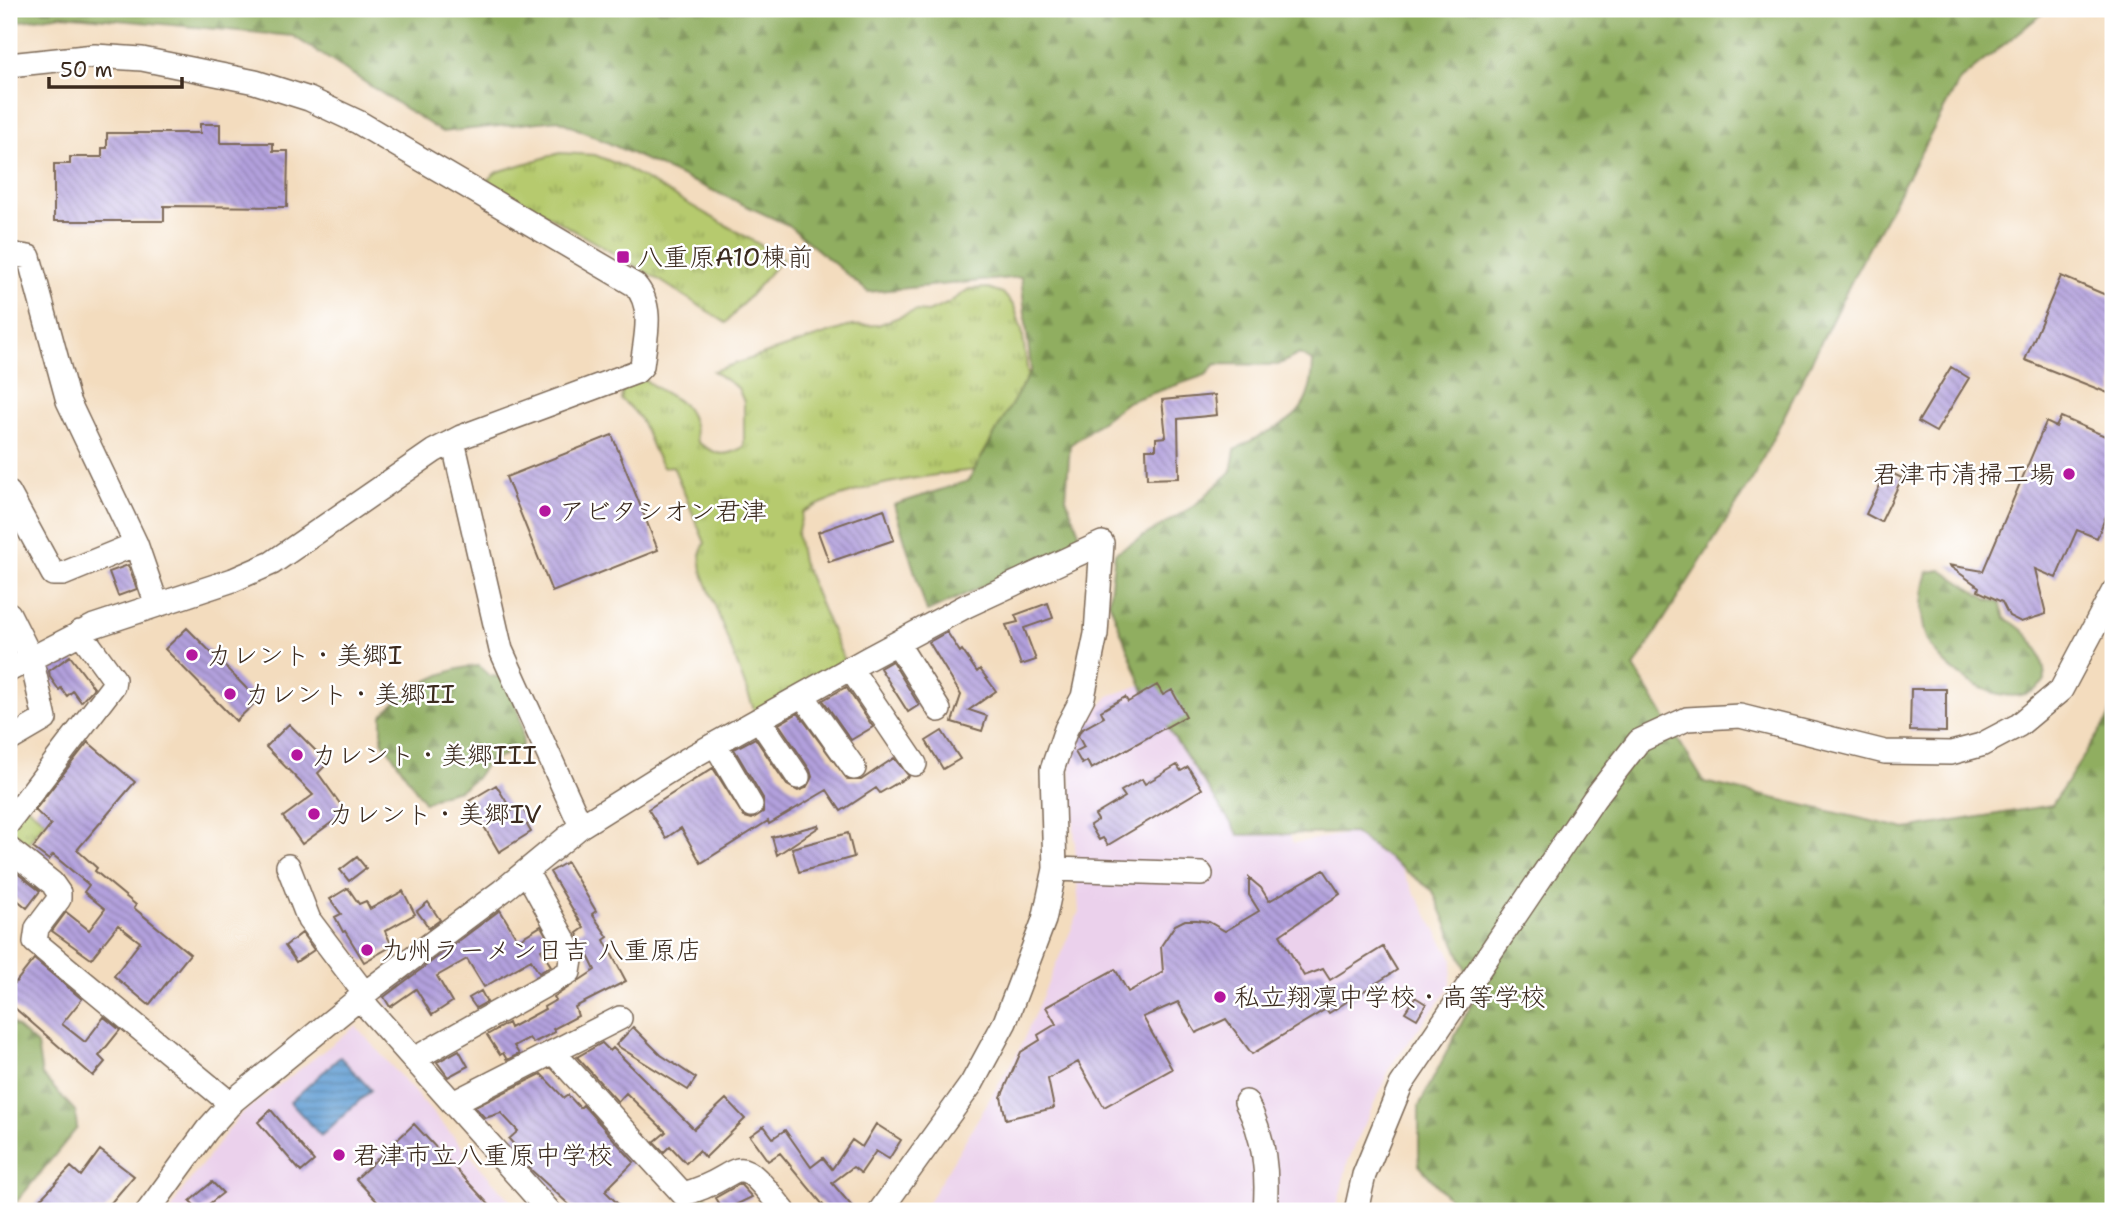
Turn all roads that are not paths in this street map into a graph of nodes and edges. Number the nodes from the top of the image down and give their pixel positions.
1 (9, 65) edge
2 (9, 254) edge
3 (453, 441) junction
4 (9, 493) edge
5 (136, 544) junction
6 (2113, 592) edge
7 (157, 605) junction
8 (9, 614) edge
9 (80, 632) junction
10 (897, 643) junction
11 (31, 658) junction
12 (850, 668) junction
13 (9, 670) edge
14 (803, 696) junction
15 (939, 710) dead end
16 (760, 721) junction
17 (9, 740) edge
18 (715, 744) junction
19 (915, 764) dead end
20 (855, 768) dead end
21 (798, 778) dead end
22 (751, 804) dead end
23 (9, 822) edge
24 (581, 826) junction
25 (9, 849) edge
26 (288, 866) dead end
27 (1055, 869) junction
28 (526, 871) junction
29 (1201, 874) dead end
30 (363, 997) junction
31 (620, 1018) dead end
32 (553, 1052) junction
33 (414, 1059) junction
34 (1246, 1102) dead end
35 (453, 1103) junction
36 (231, 1104) junction
37 (148, 1211) edge
38 (549, 1211) edge
39 (784, 1211) edge
40 (880, 1211) edge
41 (1265, 1211) edge
42 (1356, 1211) edge

1 - 3 street
2 - 5 street
3 - 7 street
3 - 24 street
4 - 5 street
5 - 7 street
6 - 42 street
7 - 9 street
8 - 11 street
9 - 11 street
9 - 23 street
10 - 12 street
10 - 15 street
10 - 27 street
11 - 13 street
11 - 17 street
12 - 14 street
12 - 19 street
14 - 16 street
14 - 20 street
16 - 18 street
16 - 21 street
18 - 22 street
18 - 24 street
24 - 28 street
25 - 36 street
26 - 30 street
27 - 29 street
27 - 40 street
28 - 30 street
28 - 33 street
30 - 33 street
30 - 36 street
31 - 32 street
32 - 35 street
32 - 39 street
33 - 35 street
34 - 41 street
35 - 38 street
36 - 37 street

